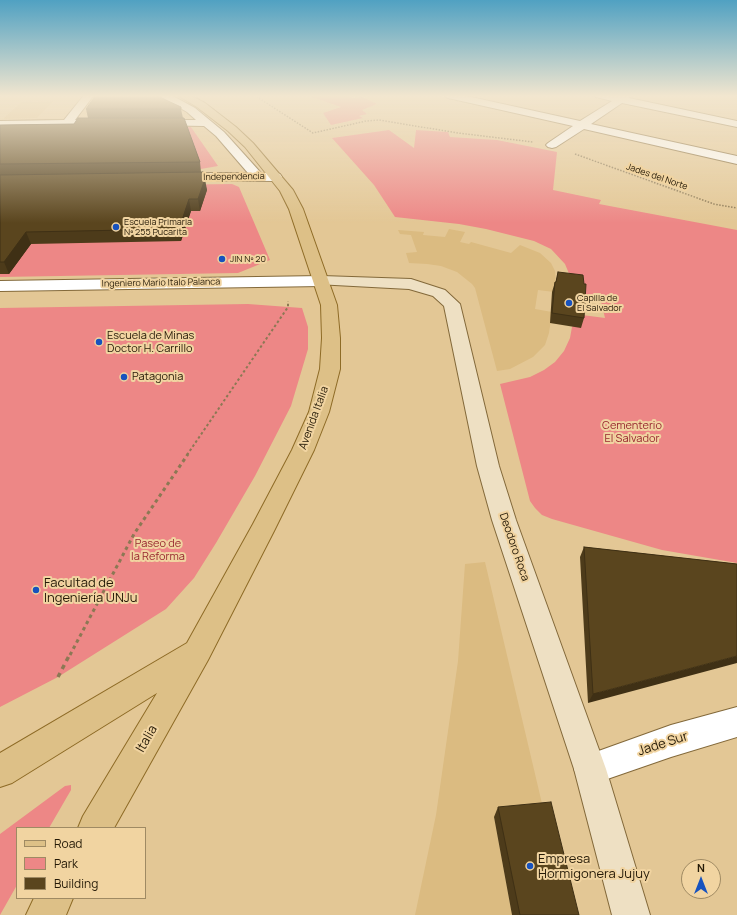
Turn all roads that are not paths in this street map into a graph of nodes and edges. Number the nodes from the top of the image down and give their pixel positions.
1 (224, 138) edge
2 (238, 138) edge
3 (564, 138) edge
4 (635, 138) edge
5 (552, 145) road end
6 (737, 160) edge
7 (267, 176) junction
8 (164, 178) edge
9 (322, 281) junction
10 (0, 286) edge
11 (198, 651) junction
12 (737, 722) edge
13 (590, 769) junction
14 (0, 771) edge
15 (96, 827) edge
16 (54, 899) edge
17 (45, 915) edge
18 (631, 915) edge

1 - 7 street, Avenida Italia
2 - 7 main road, Avenida Italia
3 - 5 street
4 - 6 street
7 - 8 street, Independencia
7 - 9 main road, Avenida Italia
9 - 10 street, Ingeniero Mario Italo Palanca
9 - 11 main road, Avenida Italia
9 - 13 street, Deodoro Roca
11 - 14 main road
11 - 15 main road, Italia
12 - 13 street, Jade Sur
13 - 18 street, Deodoro Roca
16 - 17 main road

